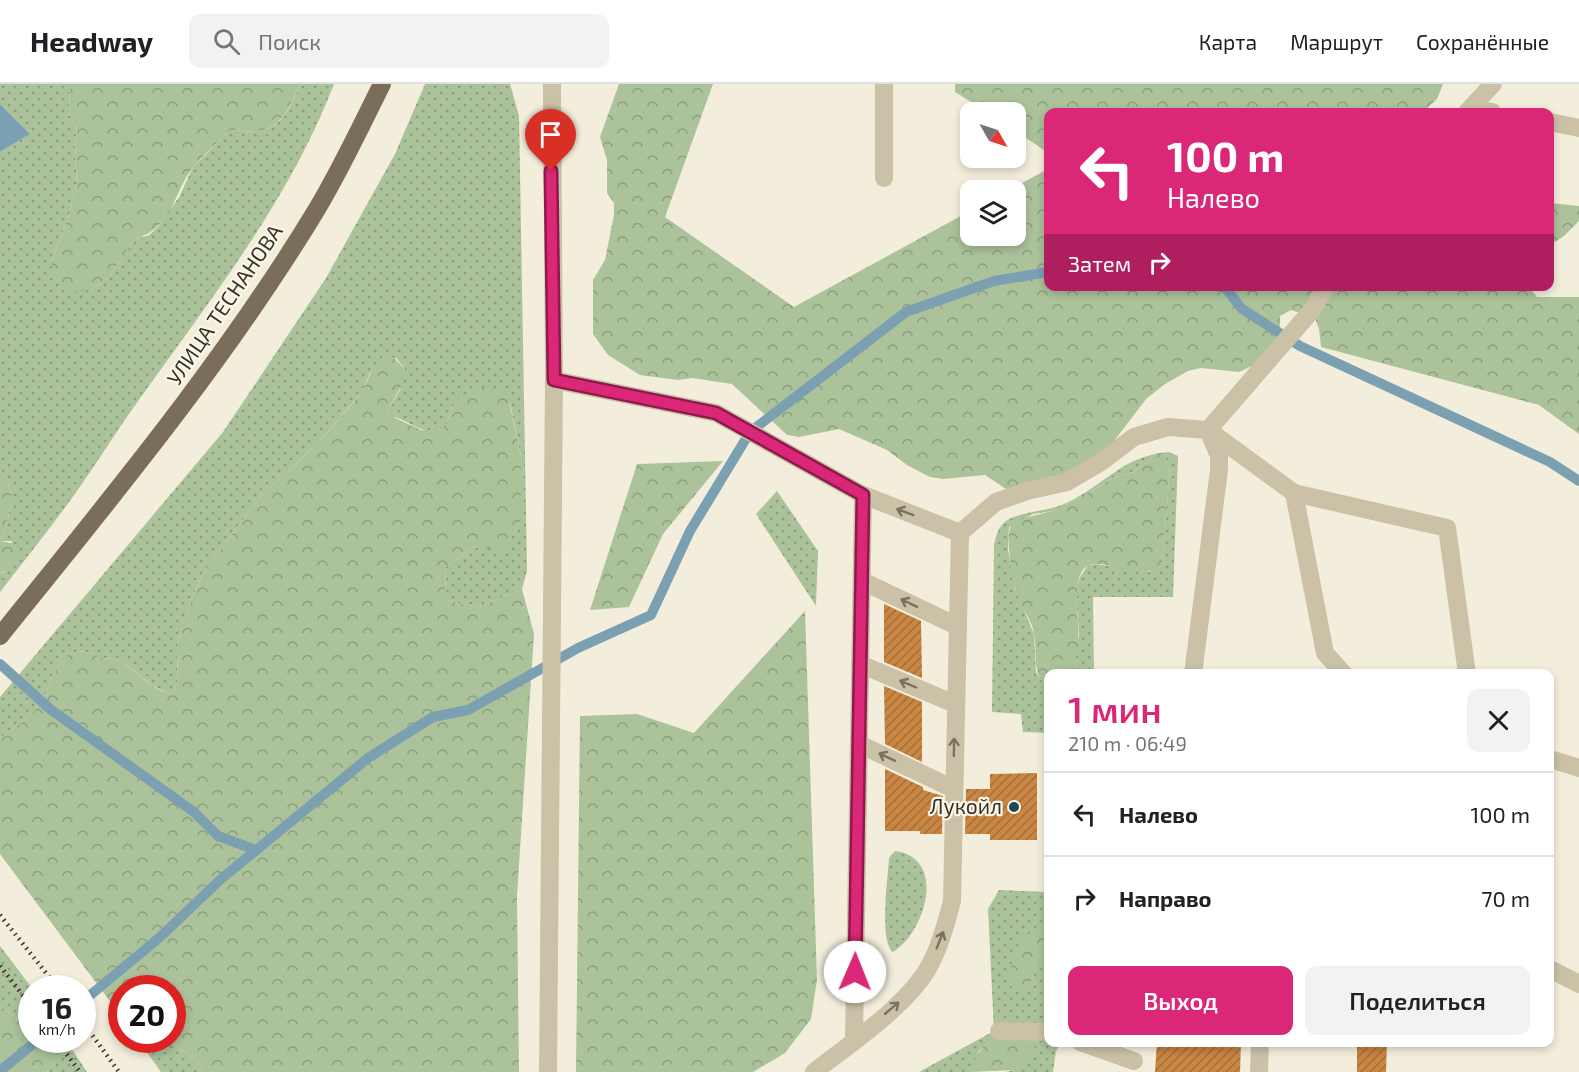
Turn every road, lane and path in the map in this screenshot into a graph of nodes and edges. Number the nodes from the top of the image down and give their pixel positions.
1 (382, 84) edge
2 (552, 84) edge
3 (884, 84) edge
4 (1493, 84) edge
5 (1472, 108) edge
6 (1554, 123) edge
7 (1579, 128) edge
8 (884, 178) dead end
9 (1323, 291) edge
10 (554, 380) junction
11 (1209, 430) junction
12 (1294, 494) junction
13 (863, 495) junction
14 (960, 533) junction
15 (862, 580) junction
16 (957, 626) junction
17 (0, 636) edge
18 (860, 664) junction
19 (1194, 669) edge
20 (1339, 669) edge
21 (1466, 669) edge
22 (955, 704) junction
23 (859, 744) junction
24 (1554, 760) edge
25 (1579, 768) edge
26 (954, 789) junction
27 (1554, 971) edge
28 (1579, 984) edge
29 (999, 1031) dead end
30 (1044, 1032) edge
31 (854, 1040) junction
32 (1091, 1047) edge
33 (1134, 1047) edge
34 (1260, 1047) edge
35 (1133, 1067) edge
36 (548, 1072) edge
37 (814, 1072) edge
38 (1259, 1072) edge

1 - 17 main road, УЛИЦА ТЕСНАНОВА
2 - 10 street
3 - 8 street
4 - 5 street
6 - 7 street
9 - 11 street
10 - 13 street
10 - 36 street
11 - 12 street
11 - 14 street
11 - 19 street
12 - 20 street
12 - 21 street
14 -> 13 street
13 - 15 street
14 - 16 street
16 -> 15 street
15 - 18 street
16 - 22 street
22 -> 18 street
18 - 23 street
26 -> 22 street
26 -> 23 street
23 - 31 street
24 - 25 street
31 -> 26 street
27 - 28 street
29 - 30 street
31 - 37 street
32 - 35 street
33 - 35 street
34 - 38 street

